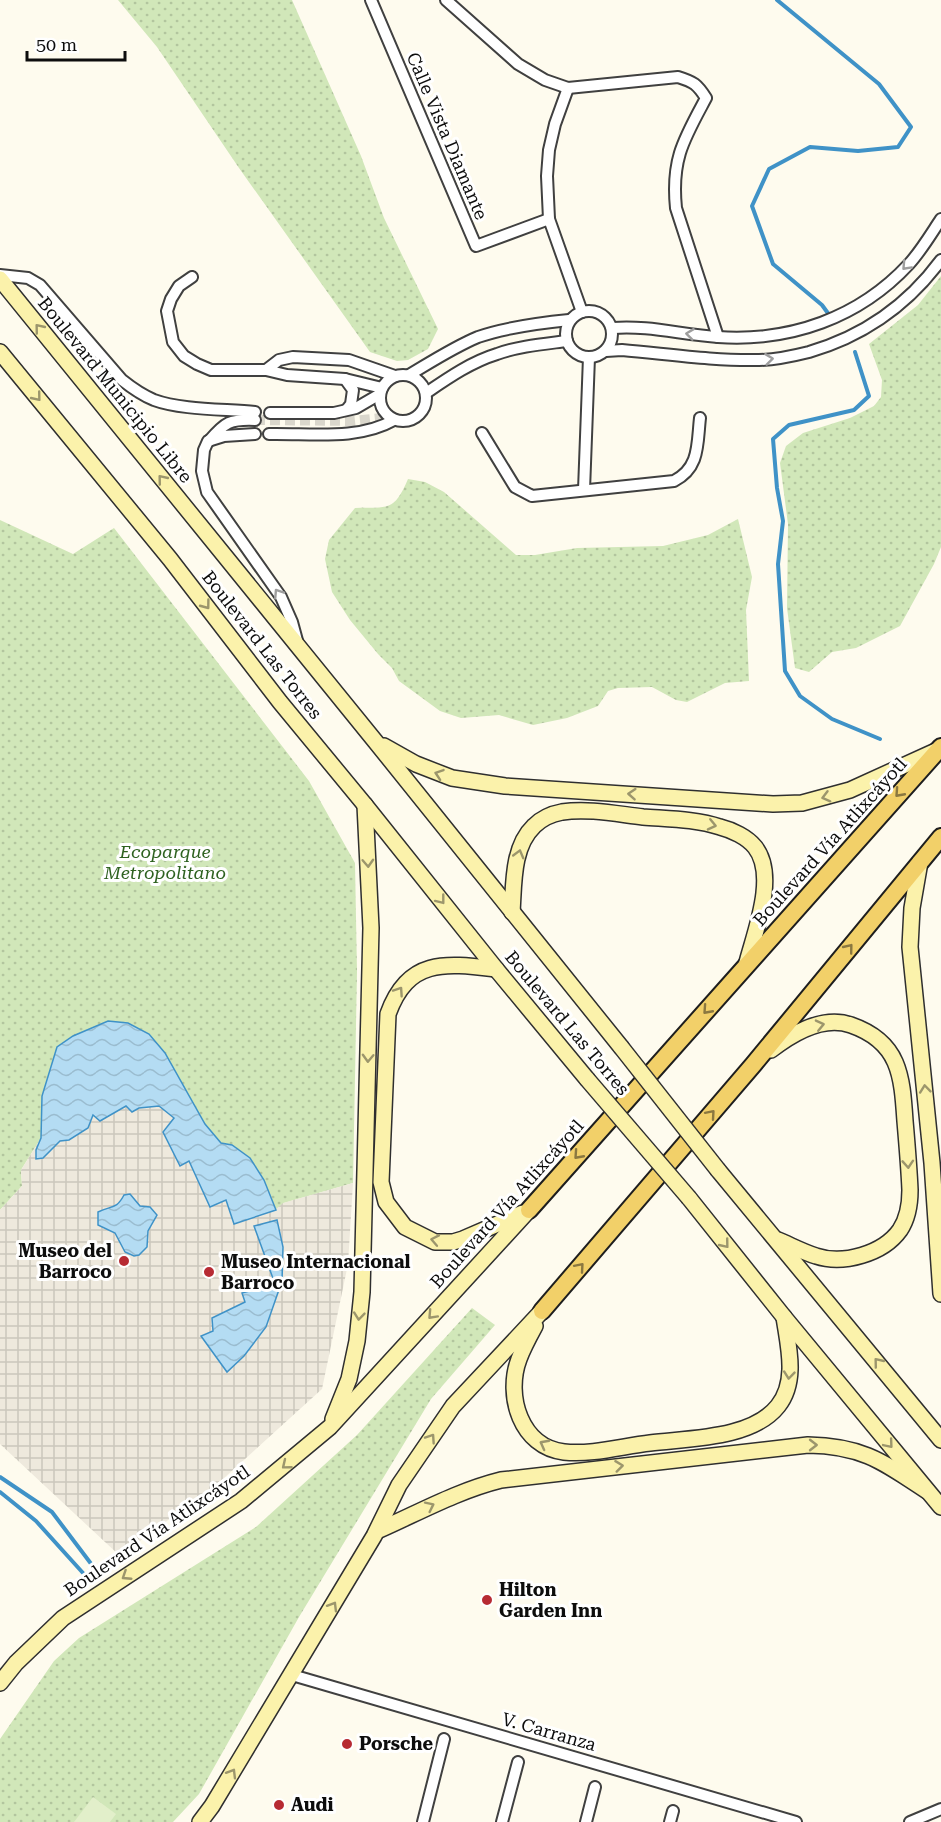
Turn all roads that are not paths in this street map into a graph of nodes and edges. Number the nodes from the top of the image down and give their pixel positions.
1 (371, 0) edge
2 (446, 0) edge
3 (568, 87) junction
4 (549, 219) junction
5 (941, 219) edge
6 (941, 260) edge
7 (0, 277) edge
8 (192, 277) dead end
9 (582, 312) junction
10 (569, 320) junction
11 (612, 328) junction
12 (718, 337) junction
13 (567, 341) junction
14 (606, 351) junction
15 (0, 352) edge
16 (589, 357) junction
17 (266, 370) junction
18 (409, 375) junction
19 (395, 376) junction
20 (345, 379) junction
21 (381, 391) junction
22 (426, 393) junction
23 (347, 409) junction
24 (270, 413) dead end
25 (700, 418) dead end
26 (394, 420) junction
27 (482, 433) dead end
28 (255, 434) tunnel mouth
29 (269, 434) dead end
30 (208, 441) junction
31 (584, 490) junction
32 (199, 524) joint
33 (299, 647) junction
34 (375, 741) junction
35 (940, 748) edge
36 (365, 805) junction
37 (941, 837) edge
38 (920, 862) junction
39 (512, 912) junction
40 (746, 966) junction
41 (495, 969) junction
42 (753, 1065) junction
43 (529, 1210) junction
44 (778, 1239) junction
45 (941, 1294) edge
46 (542, 1311) junction
47 (784, 1317) junction
48 (330, 1427) junction
49 (941, 1440) edge
50 (927, 1491) junction
51 (941, 1506) edge
52 (377, 1532) junction
53 (292, 1675) junction
54 (0, 1683) edge
55 (444, 1739) dead end
56 (518, 1762) dead end
57 (595, 1787) dead end
58 (941, 1809) edge
59 (200, 1822) edge
60 (423, 1822) edge
61 (502, 1822) edge
62 (586, 1822) edge
63 (796, 1822) edge
64 (910, 1822) edge

1 - 4 street, Calle Vista Diamante
2 - 3 street
3 - 4 street
3 - 12 street
4 - 9 street
5 -> 12 street
14 -> 6 street
7 - 30 street
32 -> 7 main road, Boulevard Municipio Libre
8 - 17 street
9 - 10 street
9 - 11 street
10 - 13 street
10 - 18 street
12 -> 11 street
11 - 14 street
13 - 16 street
13 - 22 street
14 - 16 street
15 -> 36 main road, Boulevard Las Torres
16 - 31 street
17 - 19 street
17 - 20 street
18 - 19 street
18 - 22 street
19 - 21 street
20 - 21 street
20 - 23 street
21 - 23 street
21 - 26 street
22 - 26 street
23 - 24 street
25 - 31 street
26 - 29 street
27 - 31 street
28 - 30 street
33 -> 30 street
32 - 33 main road, Boulevard Las Torres
33 - 34 main road, Boulevard Las Torres
35 -> 34 main road
34 - 39 main road, Boulevard Las Torres
35 -> 40 main road, Boulevard Vía Atlixcáyotl
36 -> 41 main road, Boulevard Las Torres
36 -> 48 main road
37 - 38 main road
42 -> 38 main road
45 -> 38 main road
39 -> 40 main road
39 - 44 main road, Boulevard Las Torres, bridge
40 -> 43 main road, Boulevard Vía Atlixcáyotl
43 -> 41 main road
41 -> 47 main road, Boulevard Las Torres, bridge
42 -> 44 main road
46 -> 42 main road
43 -> 48 main road, Boulevard Vía Atlixcáyotl
49 -> 44 main road, Boulevard Las Torres
47 -> 46 main road
52 -> 46 main road
47 -> 50 main road, Boulevard Las Torres
48 -> 54 main road, Boulevard Vía Atlixcáyotl
50 - 51 main road, Boulevard Las Torres
52 -> 50 main road
53 -> 52 main road
59 -> 53 main road
53 - 63 street, V. Carranza
55 - 60 street
56 - 61 street
57 - 62 street
58 - 64 street

